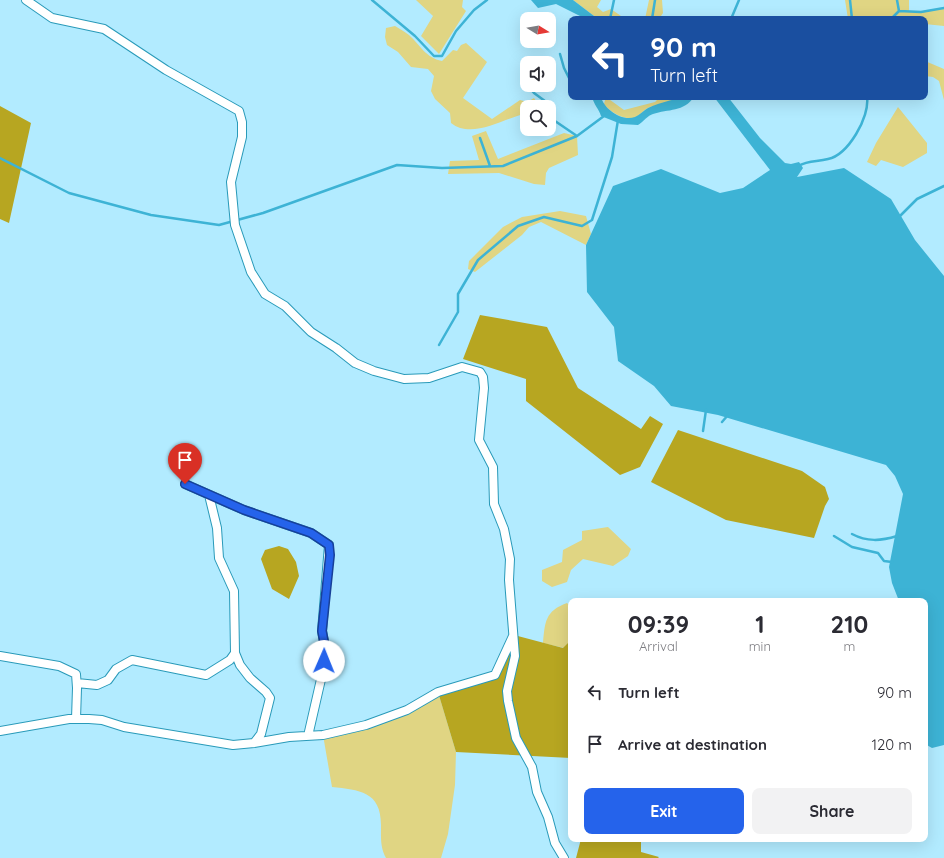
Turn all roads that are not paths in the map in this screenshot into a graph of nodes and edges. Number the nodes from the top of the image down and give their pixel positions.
1 (26, 0) edge
2 (185, 484) dead end
3 (209, 495) junction
4 (514, 635) junction
5 (236, 653) junction
6 (0, 656) edge
7 (77, 683) junction
8 (76, 719) junction
9 (0, 731) edge
10 (308, 736) junction
11 (254, 743) junction
12 (564, 858) edge

1 - 4 street
2 - 3 street
3 - 5 street
3 - 10 street
4 - 10 street
4 - 12 street
5 - 7 street
5 - 11 street
6 - 7 street
7 - 8 street
8 - 9 street
8 - 11 street
10 - 11 street

